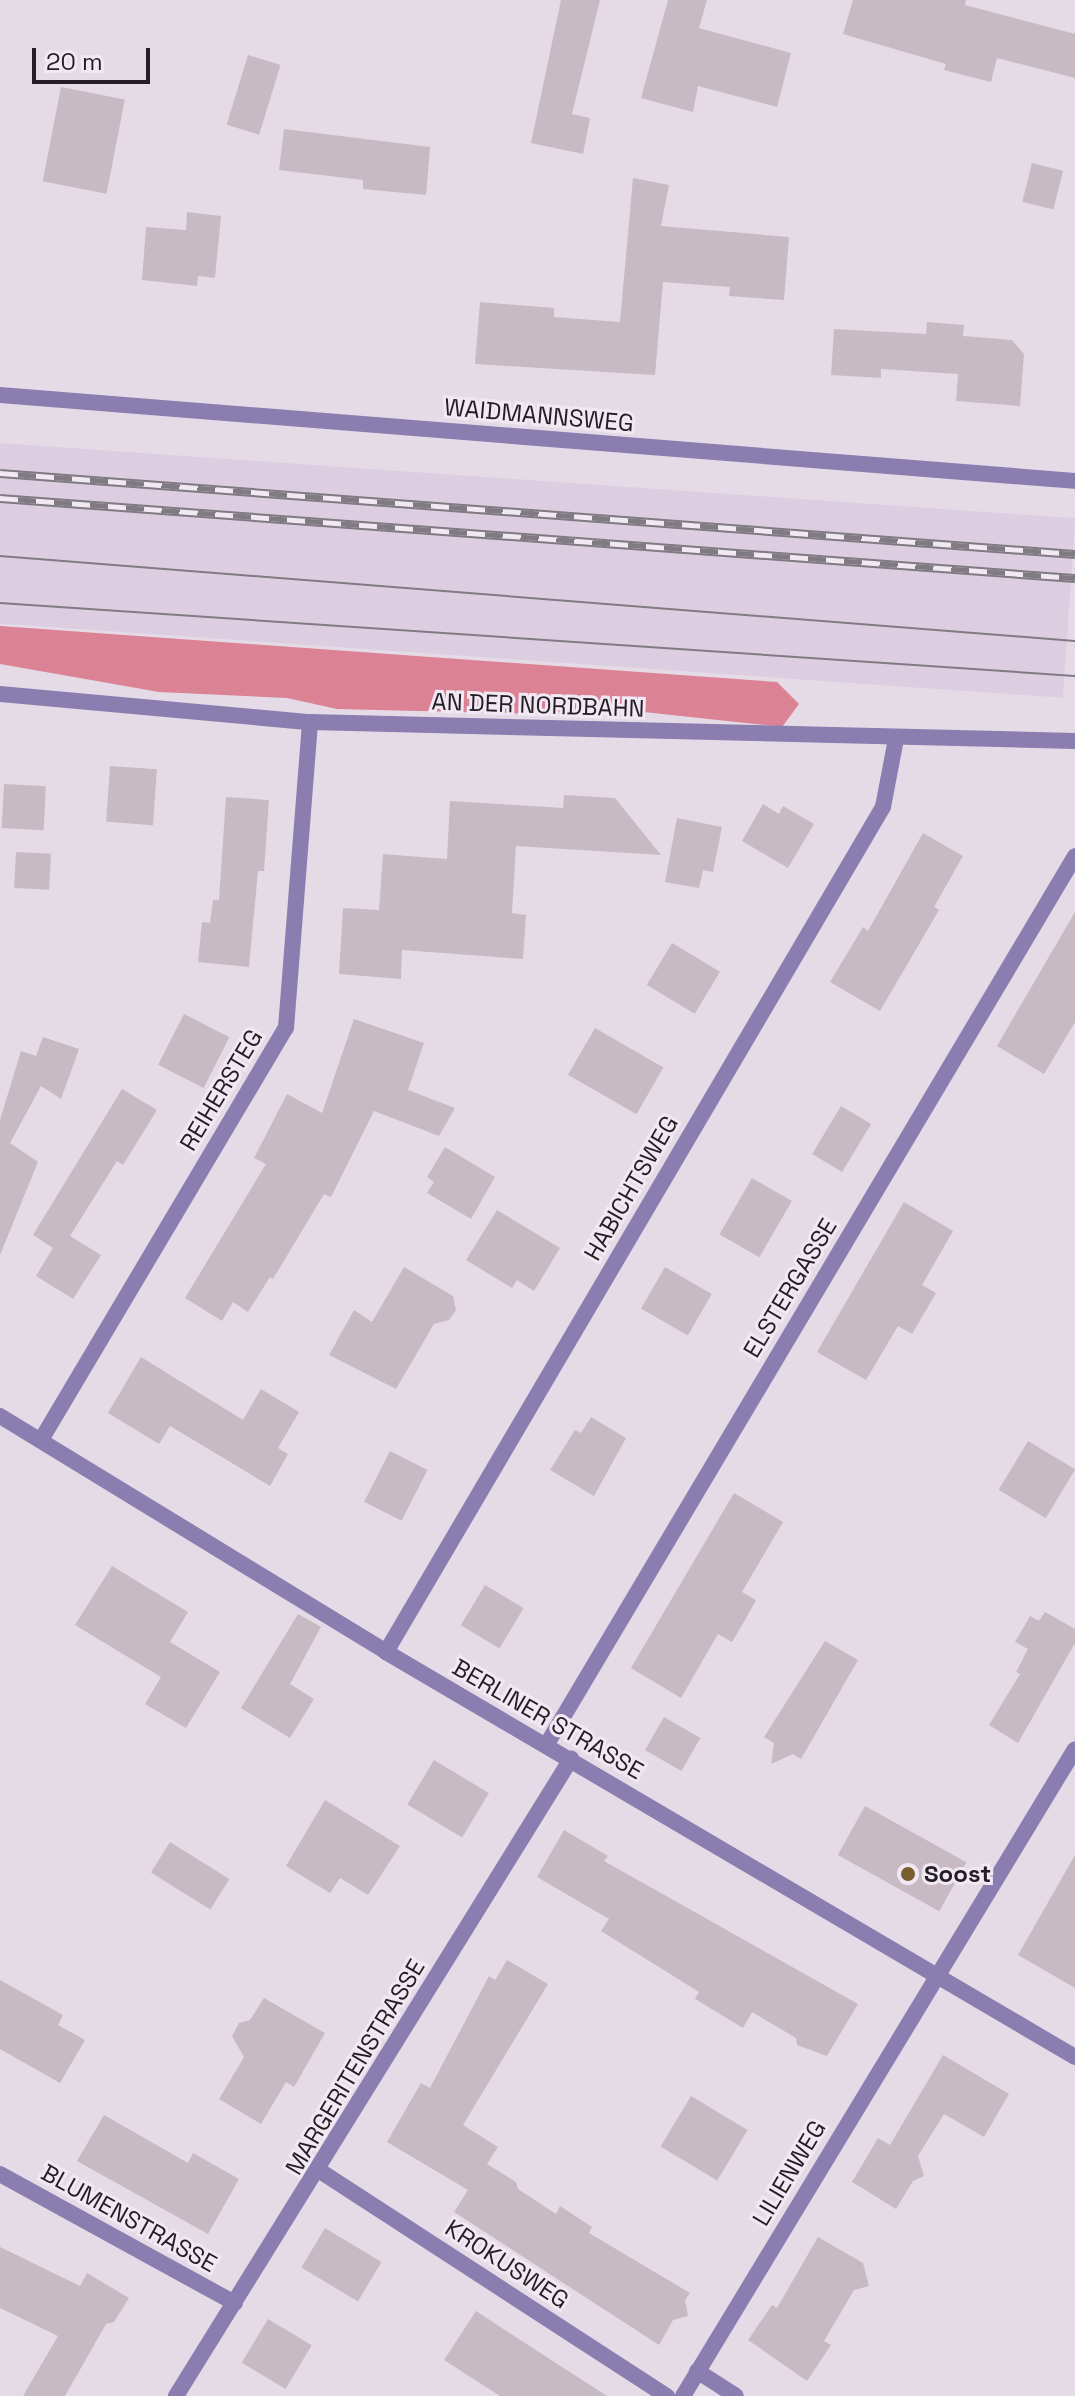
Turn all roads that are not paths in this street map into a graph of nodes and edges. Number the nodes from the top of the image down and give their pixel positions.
1 (0, 395) edge
2 (1075, 481) edge
3 (0, 694) edge
4 (310, 722) junction
5 (896, 739) junction
6 (1075, 741) edge
7 (1075, 856) edge
8 (0, 1416) edge
9 (41, 1440) junction
10 (386, 1652) junction
11 (547, 1744) junction
12 (1075, 1749) edge
13 (571, 1759) junction
14 (937, 1975) junction
15 (1075, 2057) edge
16 (320, 2171) junction
17 (0, 2174) edge
18 (235, 2303) junction
19 (697, 2371) junction
20 (176, 2396) edge
21 (667, 2396) edge
22 (683, 2396) edge
23 (736, 2396) edge

1 - 2 street, WAIDMANNSWEG
3 - 4 street, AN DER NORDBAHN
4 - 5 street, AN DER NORDBAHN
4 - 9 street, REIHERSTEG
5 - 6 street, AN DER NORDBAHN
5 - 10 street, HABICHTSWEG
7 - 11 street, ELSTERGASSE
8 - 9 street, BERLINER STRASSE
9 - 10 street, BERLINER STRASSE
10 - 11 street, BERLINER STRASSE
11 - 13 street, BERLINER STRASSE
12 - 14 street, LILIENWEG
13 - 14 street, BERLINER STRASSE
13 - 16 street, MARGERITENSTRASSE
14 - 15 street, BERLINER STRASSE
14 - 19 street, LILIENWEG
16 - 18 street, MARGERITENSTRASSE
16 - 21 street, KROKUSWEG
17 - 18 street, BLUMENSTRASSE
18 - 20 street, MARGERITENSTRASSE
19 - 22 street, LILIENWEG
19 - 23 street

